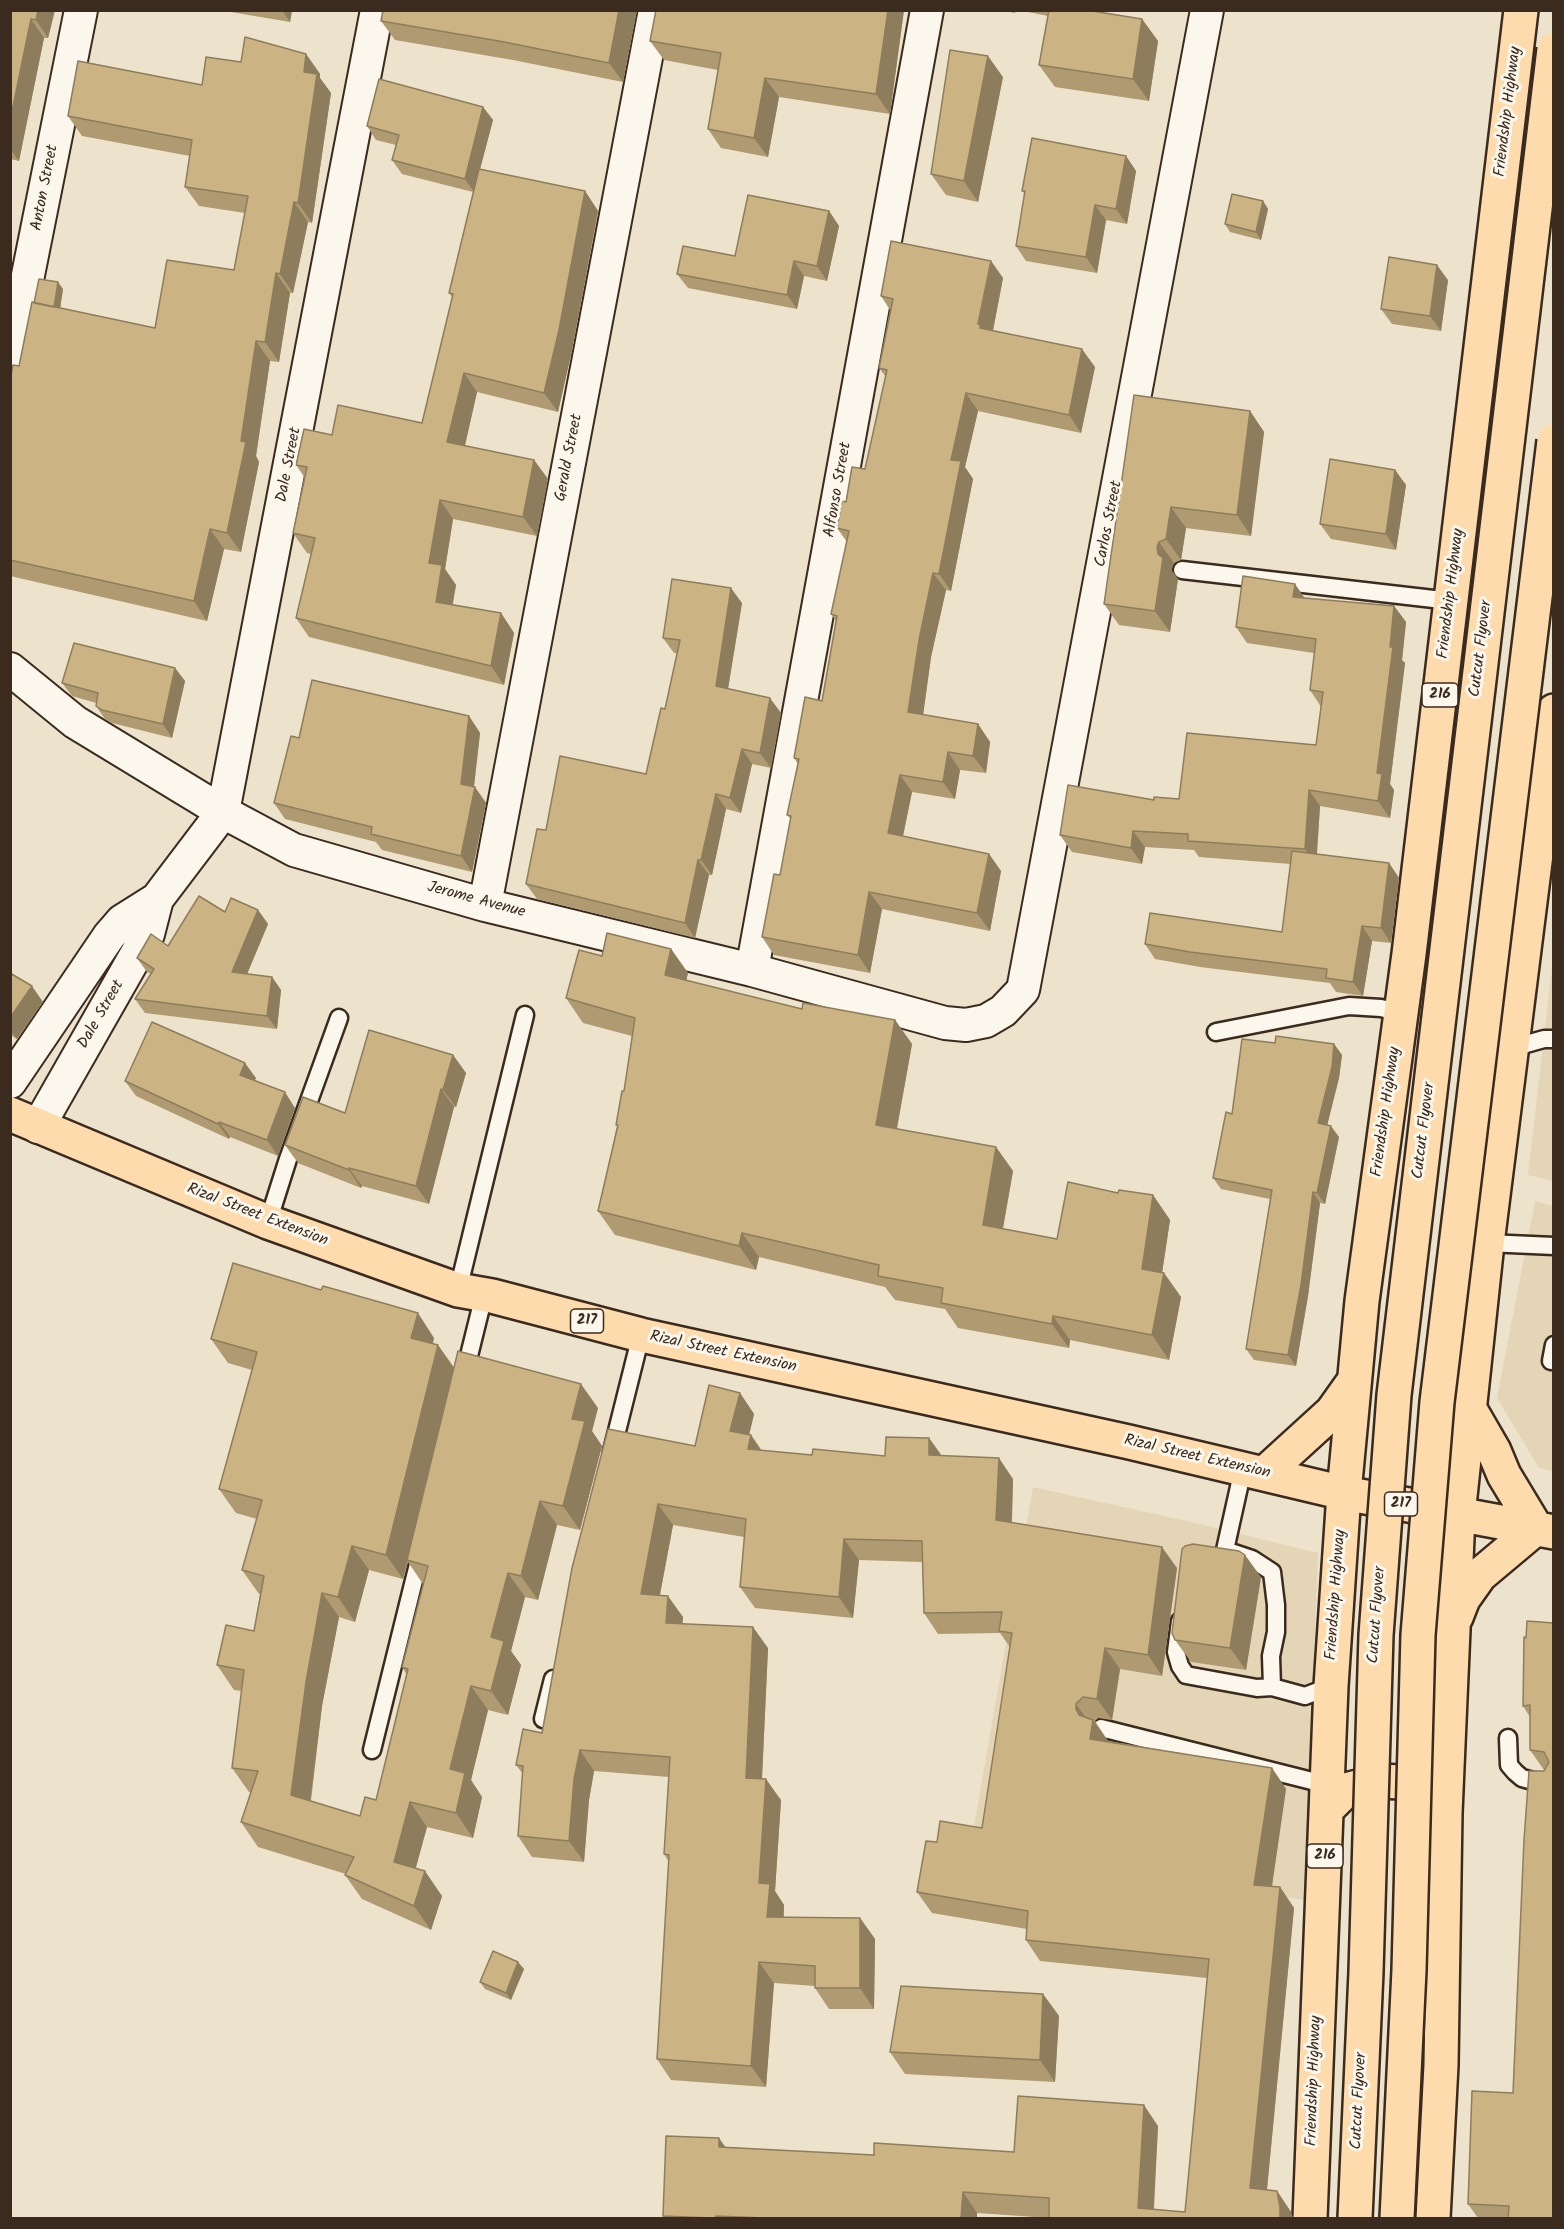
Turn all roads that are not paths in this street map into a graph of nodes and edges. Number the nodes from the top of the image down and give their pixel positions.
1 (81, 10) edge
2 (377, 10) edge
3 (655, 10) edge
4 (927, 10) edge
5 (1207, 10) edge
6 (1521, 10) edge
7 (1554, 49) edge
8 (10, 365) edge
9 (1554, 441) edge
10 (1182, 570) dead end
11 (1451, 601) junction
12 (10, 669) edge
13 (1554, 711) edge
14 (223, 812) junction
15 (157, 899) junction
16 (485, 905) junction
17 (752, 970) junction
18 (1401, 1013) junction
19 (525, 1015) dead end
20 (339, 1018) dead end
21 (986, 1021) joint
22 (1216, 1032) dead end
23 (44, 1033) junction
24 (1554, 1039) edge
25 (1512, 1048) junction
26 (78, 1057) junction
27 (10, 1082) edge
28 (24, 1120) edge
29 (268, 1222) junction
30 (1487, 1243) junction
31 (1554, 1246) edge
32 (471, 1292) junction
33 (641, 1335) junction
34 (1355, 1379) junction
35 (459, 1397) edge
36 (1468, 1406) junction
37 (1254, 1471) junction
38 (607, 1472) edge
39 (1344, 1493) junction
40 (1458, 1515) junction
41 (1545, 1530) edge
42 (425, 1534) edge
43 (1225, 1550) junction
44 (1205, 1556) edge
45 (1182, 1607) edge
46 (1454, 1625) junction
47 (558, 1662) edge
48 (1331, 1686) junction
49 (1272, 1687) junction
50 (543, 1719) edge
51 (1101, 1728) dead end
52 (1508, 1738) dead end
53 (372, 1750) dead end
54 (1554, 1783) edge
55 (1328, 1797) junction
56 (1445, 1813) junction
57 (1310, 2218) edge
58 (1354, 2218) edge
59 (1397, 2218) edge
60 (1433, 2218) edge

1 - 8 street, Anton Street
2 - 14 street, Dale Street
3 - 16 street, Gerald Street
4 - 17 street, Alfonso Street
5 - 21 street, Carlos Street
6 - 11 main road, Friendship Highway / 216
7 - 58 main road, Cutcut Flyover, bridge
9 - 59 main road, bridge
10 - 11 lane
11 - 18 main road, Friendship Highway / 216
12 - 14 street, Jerome Avenue
13 - 25 main road
14 - 15 street, Dale Street
14 - 16 street, Jerome Avenue
15 - 23 street, Dale Street
15 - 26 street, Dale Street
16 - 17 street, Jerome Avenue
17 - 21 street, Jerome Avenue
18 - 22 lane
18 - 34 main road, Friendship Highway / 216
19 - 32 lane
20 - 29 lane
23 - 26 street
23 - 27 street, Dale Street
24 - 25 lane
25 - 30 main road
26 - 28 street, Dale Street
28 - 29 main road, Rizal Street Extension / 217
29 - 32 main road, Rizal Street Extension / 217
30 - 31 lane
30 - 36 main road
32 - 33 main road, Rizal Street Extension / 217
32 - 35 lane
33 - 37 main road, Rizal Street Extension / 217
33 - 38 lane
34 - 37 main road
34 - 39 main road, Friendship Highway / 216
36 - 40 main road
36 - 41 main road
37 - 39 main road, Rizal Street Extension / 217
37 - 43 lane
39 - 40 main road, Rizal Street Extension / 217
39 - 48 main road, Friendship Highway / 216
40 - 41 main road, 217
40 - 46 main road
41 - 46 main road
42 - 53 lane
43 - 44 lane
43 - 49 lane
45 - 49 lane
46 - 56 main road
47 - 50 lane
48 - 49 lane
48 - 55 main road, Friendship Highway / 216
51 - 55 lane
52 - 54 lane
55 - 56 main road
55 - 57 main road, Friendship Highway / 216
56 - 60 main road

